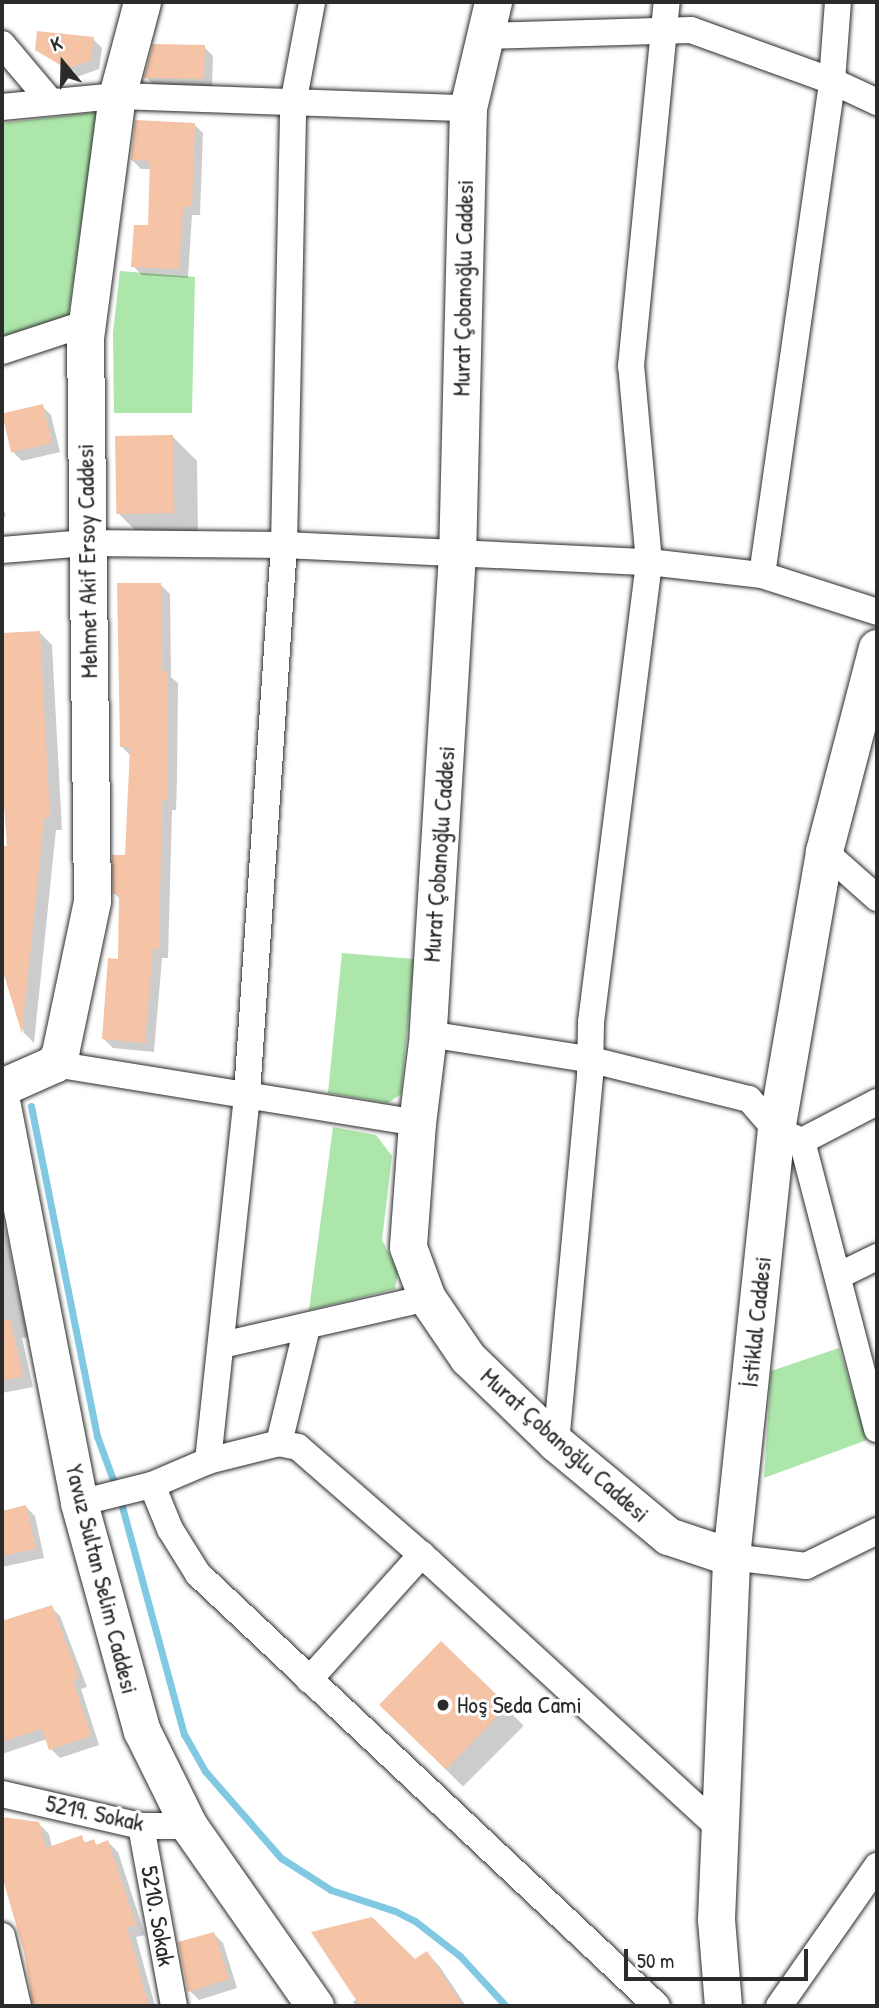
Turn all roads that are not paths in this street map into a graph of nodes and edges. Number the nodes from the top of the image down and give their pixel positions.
1 (142, 2) edge
2 (312, 2) edge
3 (667, 2) edge
4 (838, 2) edge
5 (489, 19) edge
6 (664, 29) junction
7 (2, 44) edge
8 (832, 81) junction
9 (117, 96) junction
10 (51, 102) junction
11 (877, 102) edge
12 (293, 104) junction
13 (2, 107) edge
14 (468, 108) junction
15 (87, 323) junction
16 (2, 351) edge
17 (86, 543) junction
18 (284, 545) junction
19 (2, 550) edge
20 (457, 553) junction
21 (649, 562) junction
22 (762, 575) junction
23 (877, 612) edge
24 (877, 648) edge
25 (824, 851) junction
26 (877, 898) edge
27 (428, 1034) junction
28 (588, 1059) junction
29 (54, 1064) junction
30 (2, 1087) edge
31 (247, 1094) junction
32 (877, 1102) edge
33 (2, 1106) edge
34 (416, 1123) junction
35 (789, 1136) junction
36 (877, 1257) edge
37 (838, 1276) junction
38 (427, 1298) junction
39 (307, 1327) junction
40 (222, 1345) junction
41 (877, 1429) edge
42 (279, 1443) junction
43 (556, 1443) junction
44 (208, 1461) junction
45 (143, 1487) junction
46 (90, 1500) junction
47 (877, 1531) edge
48 (422, 1554) junction
49 (732, 1557) junction
50 (309, 1680) junction
51 (2, 1794) edge
52 (141, 1826) junction
53 (189, 1826) junction
54 (720, 1829) junction
55 (877, 1866) edge
56 (2, 1936) edge
57 (18, 2006) edge
58 (174, 2006) edge
59 (315, 2006) edge
60 (657, 2006) edge
61 (723, 2006) edge
62 (779, 2006) edge

1 - 9 street, Mehmet Akif Ersoy Caddesi
2 - 12 street
3 - 6 street
4 - 8 street
5 - 6 street
5 - 14 street, Murat Çobanoğlu Caddesi
6 - 8 street
6 - 21 street
7 - 10 street
8 - 11 street
8 - 22 street
9 - 10 street
9 - 12 street
9 - 15 street, Mehmet Akif Ersoy Caddesi
10 - 13 street
12 - 14 street
12 - 18 street
14 - 20 street, Murat Çobanoğlu Caddesi
15 - 16 street
15 - 17 street, Mehmet Akif Ersoy Caddesi
17 - 18 street
17 - 19 street
17 - 29 street, Mehmet Akif Ersoy Caddesi
18 - 20 street
18 - 31 street
20 - 21 street
20 - 27 street, Murat Çobanoğlu Caddesi
21 - 22 street
21 - 28 street
22 - 23 street
24 - 25 street, İstiklal Caddesi
25 - 26 street
25 - 35 street, İstiklal Caddesi
27 - 28 street
27 - 34 street, Murat Çobanoğlu Caddesi
28 - 35 street
28 - 43 street
29 - 30 street
29 - 31 street
31 - 34 street
31 - 40 street
32 - 35 street
33 - 46 street, Yavuz Sultan Selim Caddesi
34 - 38 street, Murat Çobanoğlu Caddesi
35 - 37 street
35 - 49 street, İstiklal Caddesi
36 - 37 street
37 - 41 street
38 - 39 street
38 - 43 street, Murat Çobanoğlu Caddesi
39 - 40 street
39 - 42 street
40 - 44 street
42 - 44 street
42 - 48 street
43 - 49 street, Murat Çobanoğlu Caddesi
44 - 45 street
45 - 46 street
45 - 50 street
46 - 53 street, Yavuz Sultan Selim Caddesi
47 - 49 street
48 - 50 street
48 - 54 street
49 - 54 street, İstiklal Caddesi
50 - 60 street
51 - 52 street, 5219. Sokak
52 - 53 street, 5219. Sokak
52 - 58 street, 5210. Sokak
53 - 59 street, Yavuz Sultan Selim Caddesi
54 - 61 street, İstiklal Caddesi
55 - 62 street
56 - 57 street

